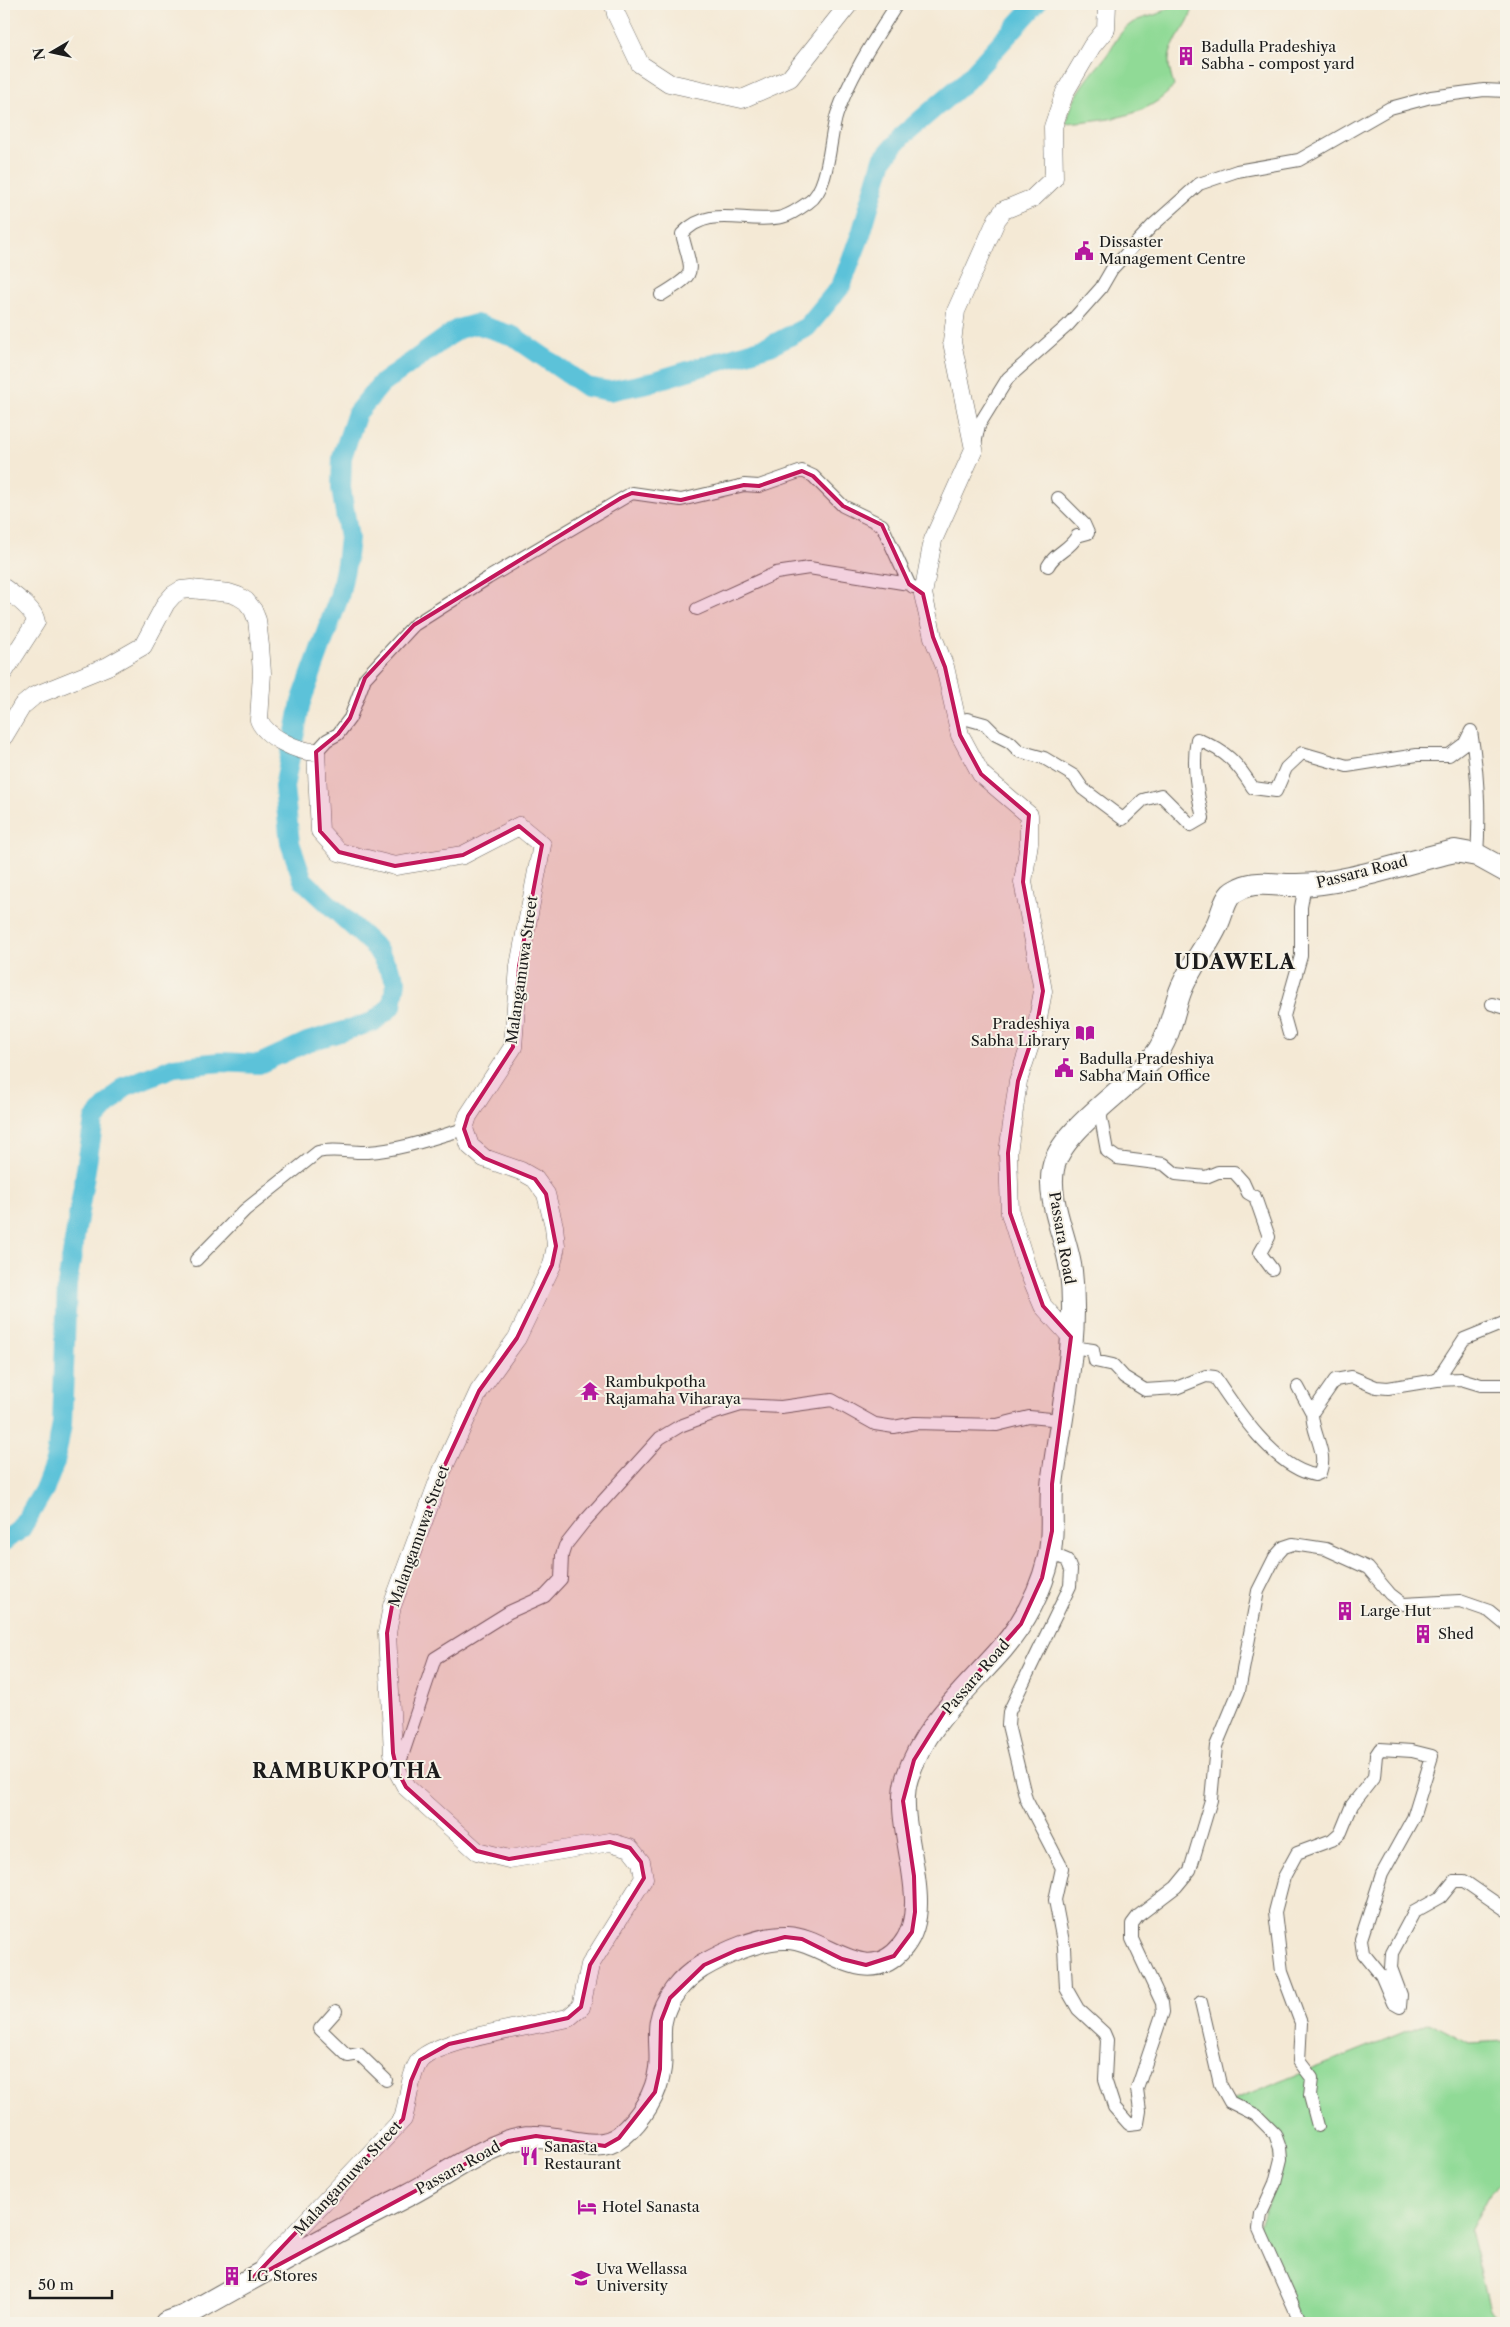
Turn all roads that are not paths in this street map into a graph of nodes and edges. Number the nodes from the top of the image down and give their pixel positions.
1 (614, 4) edge
2 (848, 4) edge
3 (897, 4) edge
4 (1107, 4) edge
5 (1506, 91) edge
6 (661, 295) dead end
7 (974, 449) junction
8 (1058, 498) dead end
9 (1048, 566) dead end
10 (4, 588) edge
11 (916, 589) junction
12 (697, 609) dead end
13 (4, 672) edge
14 (967, 719) dead end
15 (4, 736) edge
16 (309, 752) junction
17 (1477, 855) junction
18 (1506, 871) edge
19 (1305, 885) junction
20 (1492, 1004) dead end
21 (1506, 1008) edge
22 (1289, 1034) dead end
23 (1102, 1106) junction
24 (464, 1129) junction
25 (196, 1260) dead end
26 (1272, 1269) dead end
27 (1506, 1322) edge
28 (1071, 1342) junction
29 (1437, 1380) junction
30 (1506, 1385) edge
31 (1298, 1387) dead end
32 (1312, 1414) junction
33 (1062, 1420) junction
34 (1050, 1553) junction
35 (1506, 1625) edge
36 (397, 1770) junction
37 (1506, 1910) edge
38 (1201, 2002) dead end
39 (336, 2011) dead end
40 (386, 2080) dead end
41 (1318, 2126) dead end
42 (252, 2278) junction
43 (166, 2323) edge
44 (1301, 2323) edge

1 - 2 street
3 - 6 street
4 - 7 street
5 - 7 street
7 - 11 street
8 - 9 street
10 - 13 street
11 - 12 street
11 - 16 street
11 - 28 street
14 - 17 street
15 - 16 street
16 - 24 street, Malangamuwa Street
17 - 18 highway, Passara Road
17 - 19 highway, Passara Road
19 - 22 street
19 - 23 highway, Passara Road
20 - 21 street
23 - 26 street
23 - 28 highway, Passara Road
24 - 25 street
24 - 36 street, Malangamuwa Street
27 - 29 street
28 - 32 street
28 - 33 highway, Passara Road
29 - 30 street
29 - 32 street
31 - 32 street
33 - 34 highway, Passara Road
33 - 36 street
34 - 35 street
34 - 42 highway, Passara Road
36 - 42 street, Malangamuwa Street
37 - 41 street
38 - 44 street
39 - 40 street
42 - 43 highway, Passara Road

